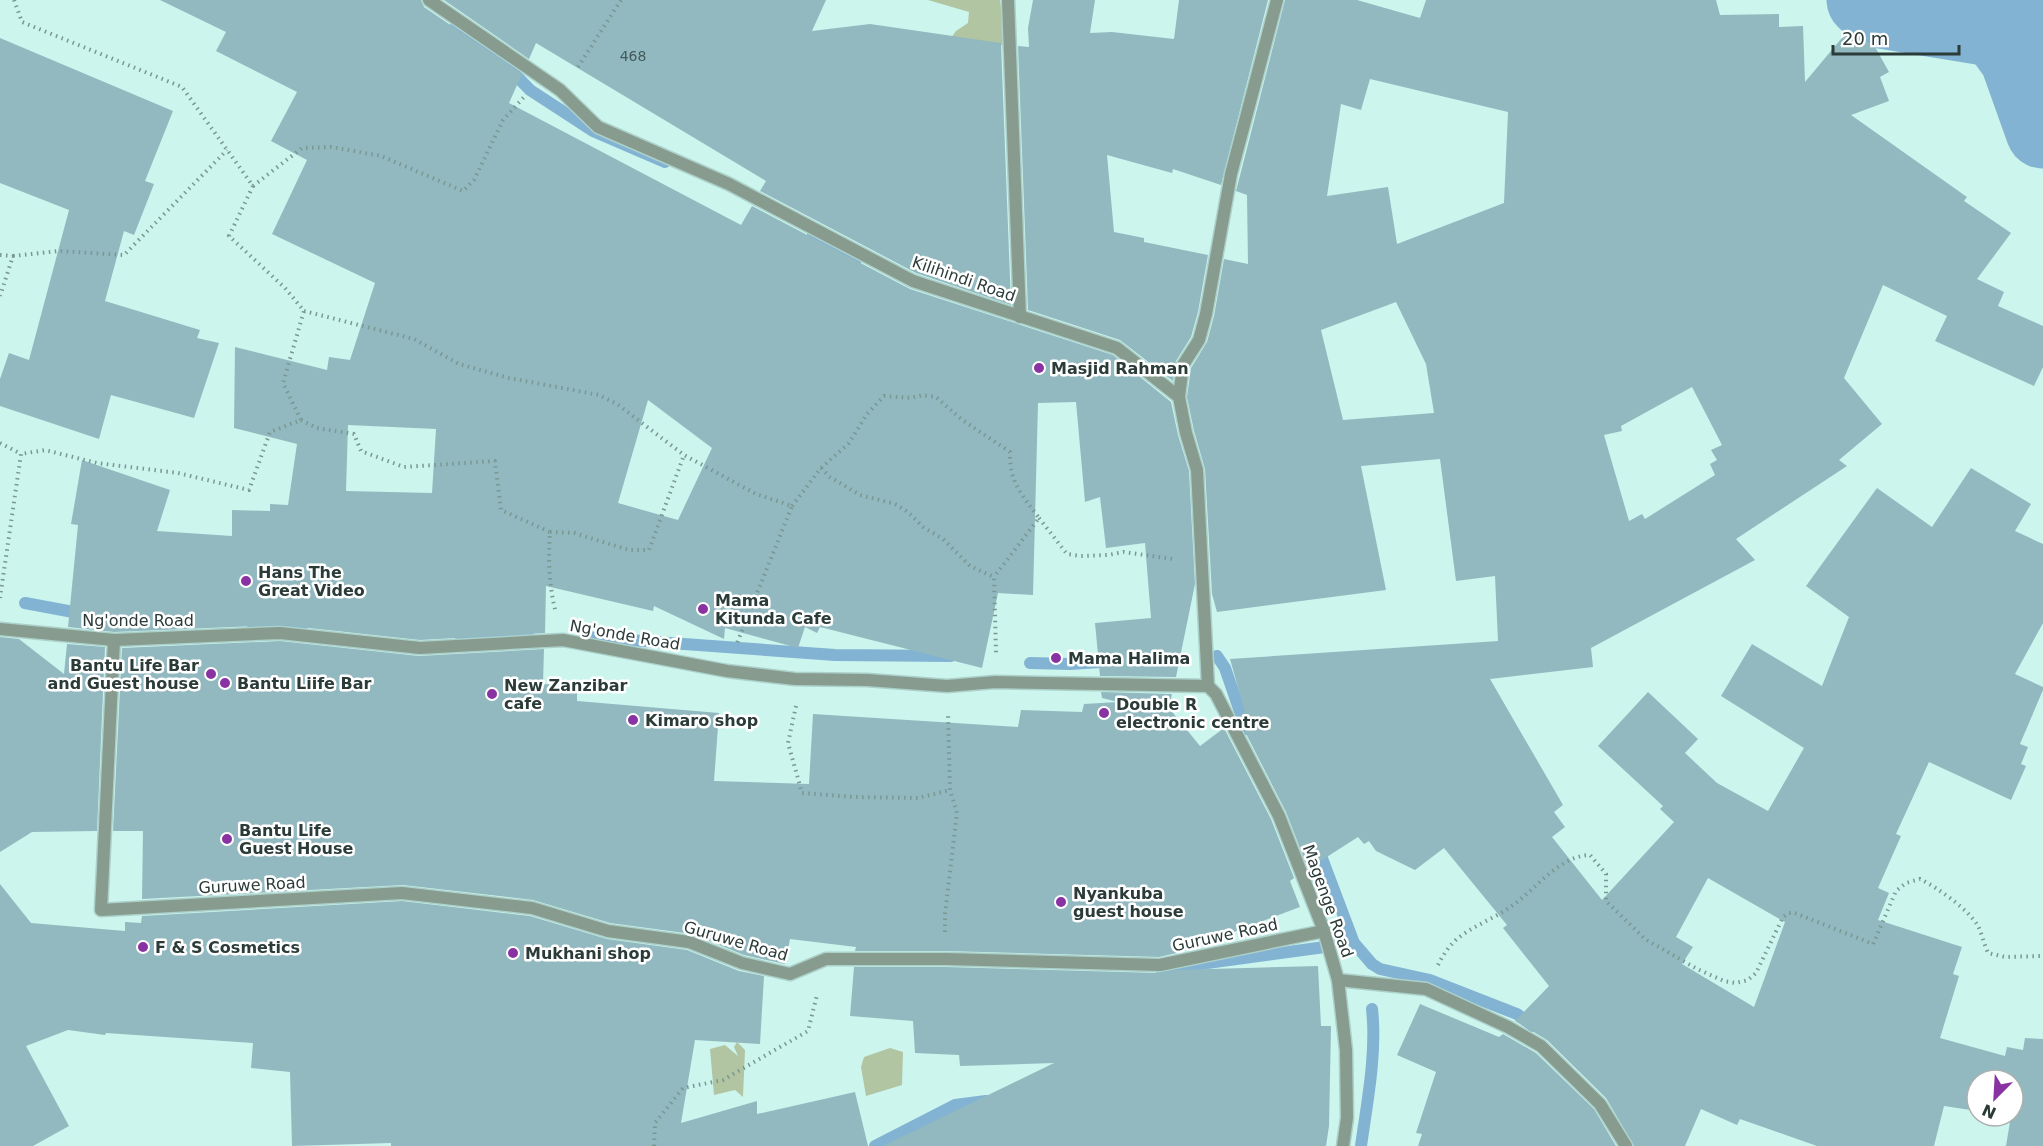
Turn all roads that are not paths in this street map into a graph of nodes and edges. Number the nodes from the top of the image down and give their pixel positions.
1 (429, 0) edge
2 (1008, 0) edge
3 (1277, 0) edge
4 (1020, 317) junction
5 (1179, 398) junction
6 (0, 629) edge
7 (114, 640) junction
8 (1208, 686) junction
9 (1324, 931) junction
10 (1338, 980) junction
11 (1343, 1146) edge
12 (1626, 1146) edge

1 - 4 street, Kilihindi Road
2 - 4 street
3 - 5 street
4 - 5 street, Kilihindi Road
5 - 8 street
6 - 7 street, Ng'onde Road
7 - 8 street, Ng'onde Road
7 - 9 street, Guruwe Road
8 - 9 street, Magenge Road
9 - 10 street, Magenge Road
10 - 11 street, Magenge Road
10 - 12 street

